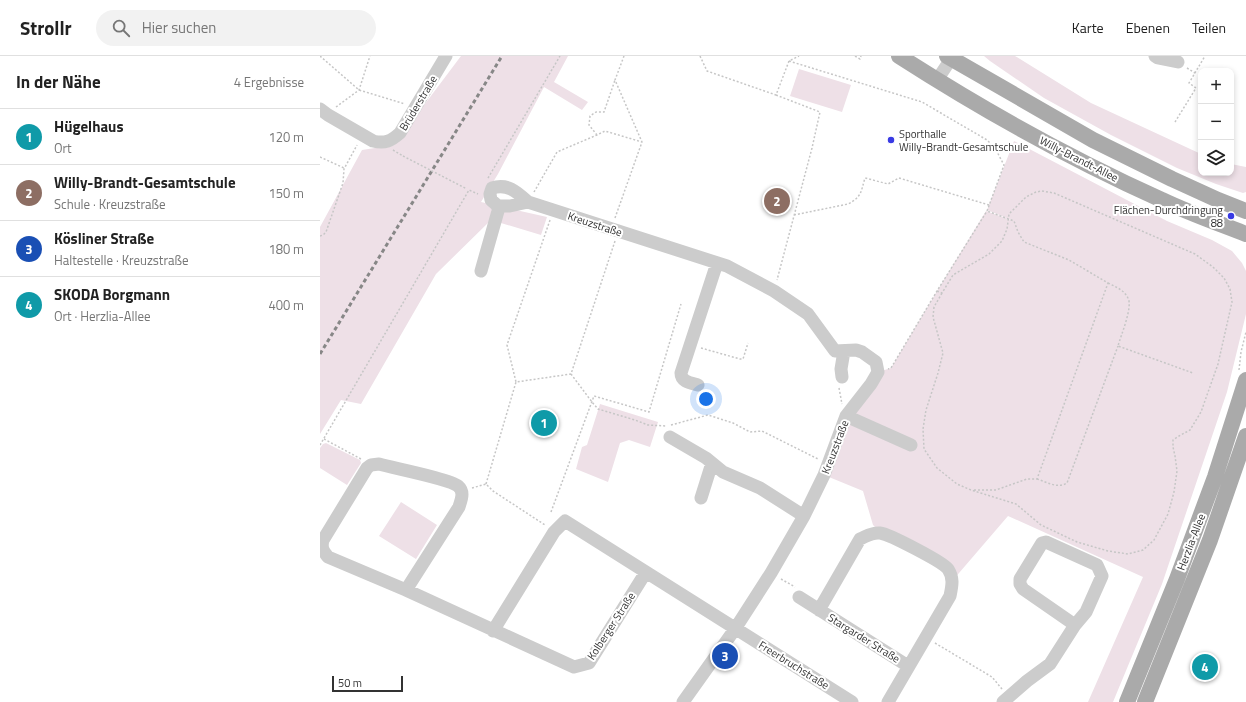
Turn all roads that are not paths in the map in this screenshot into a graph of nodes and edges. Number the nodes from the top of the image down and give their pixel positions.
1 (446, 56) edge
2 (899, 56) edge
3 (1155, 56) edge
4 (950, 57) edge
5 (1178, 62) dead end
6 (937, 80) junction
7 (322, 110) edge
8 (1218, 200) junction
9 (528, 202) junction
10 (1246, 204) edge
11 (498, 206) junction
12 (1175, 206) junction
13 (1246, 211) edge
14 (1246, 234) edge
15 (1246, 245) edge
16 (717, 263) junction
17 (481, 271) dead end
18 (844, 351) junction
19 (842, 377) road end
20 (1246, 380) edge
21 (698, 386) dead end
22 (846, 416) junction
23 (1246, 436) edge
24 (670, 437) dead end
25 (911, 445) dead end
26 (1223, 455) junction
27 (1242, 461) edge
28 (712, 464) junction
29 (701, 498) dead end
30 (804, 516) junction
31 (646, 572) junction
32 (406, 590) junction
33 (803, 600) road end
34 (819, 610) junction
35 (1075, 625) junction
36 (735, 629) junction
37 (493, 631) junction
38 (908, 666) junction
39 (1005, 700) edge
40 (683, 702) edge
41 (852, 702) edge
42 (888, 702) edge
43 (1127, 702) edge
44 (1145, 702) edge

1 - 7 street, Brüderstraße
2 - 6 main road, Willy-Brandt-Allee
3 - 5 street
4 - 6 street
4 - 8 main road, Willy-Brandt-Allee
6 - 12 main road, Willy-Brandt-Allee
8 - 10 main road
8 - 13 main road, Willy-Brandt-Allee
9 - 11 street, Kreuzstraße
9 - 11 street, Kreuzstraße
9 - 16 street, Kreuzstraße
11 - 17 street
12 - 14 main road, Willy-Brandt-Allee
12 - 15 main road
16 - 18 street, Kreuzstraße
16 - 21 street
18 - 19 street
18 - 22 street, Kreuzstraße
20 - 26 main road, Herzlia-Allee
22 - 25 street
22 - 30 street, Kreuzstraße
23 - 27 main road, Herzlia-Allee
24 - 28 street
26 - 27 street
26 - 43 main road, Herzlia-Allee
27 - 44 main road, Herzlia-Allee
28 - 29 street
28 - 30 street
30 - 36 street, Kreuzstraße
31 - 36 street
31 - 37 street, Kolberger Straße
31 - 37 street
32 - 32 street, Kolberger Straße
32 - 37 street, Kolberger Straße
33 - 34 street, Stargarder Straße
34 - 38 street, Stargarder Straße
34 - 38 street, Stargarder Straße
35 - 35 street
35 - 39 street
36 - 40 street, Kreuzstraße
36 - 41 street, Freerbruchstraße
38 - 42 street, Stargarder Straße

